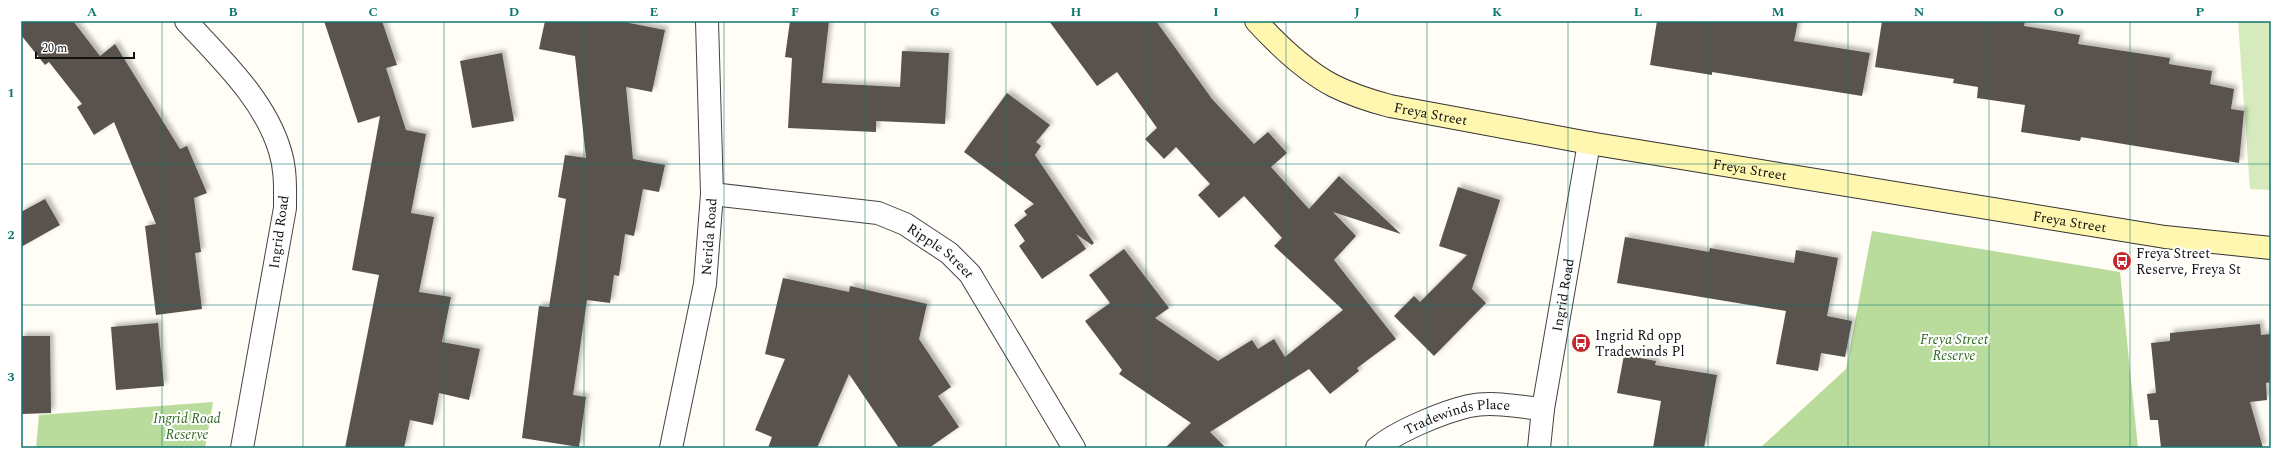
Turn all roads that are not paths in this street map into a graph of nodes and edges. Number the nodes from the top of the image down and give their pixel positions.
1 (186, 21) edge
2 (707, 21) edge
3 (1256, 21) edge
4 (1589, 143) junction
5 (712, 194) junction
6 (2271, 248) edge
7 (1543, 409) junction
8 (242, 448) edge
9 (671, 448) edge
10 (1074, 448) edge
11 (1377, 448) edge
12 (1539, 448) edge

1 - 8 street, Ingrid Road
2 - 5 street, Nerida Road
3 - 4 street, Freya Street
4 - 6 street, Freya Street
4 - 7 street, Ingrid Road
5 - 9 street, Nerida Road
5 - 10 street, Ripple Street
7 - 11 street, Tradewinds Place
7 - 12 street, Ingrid Road

